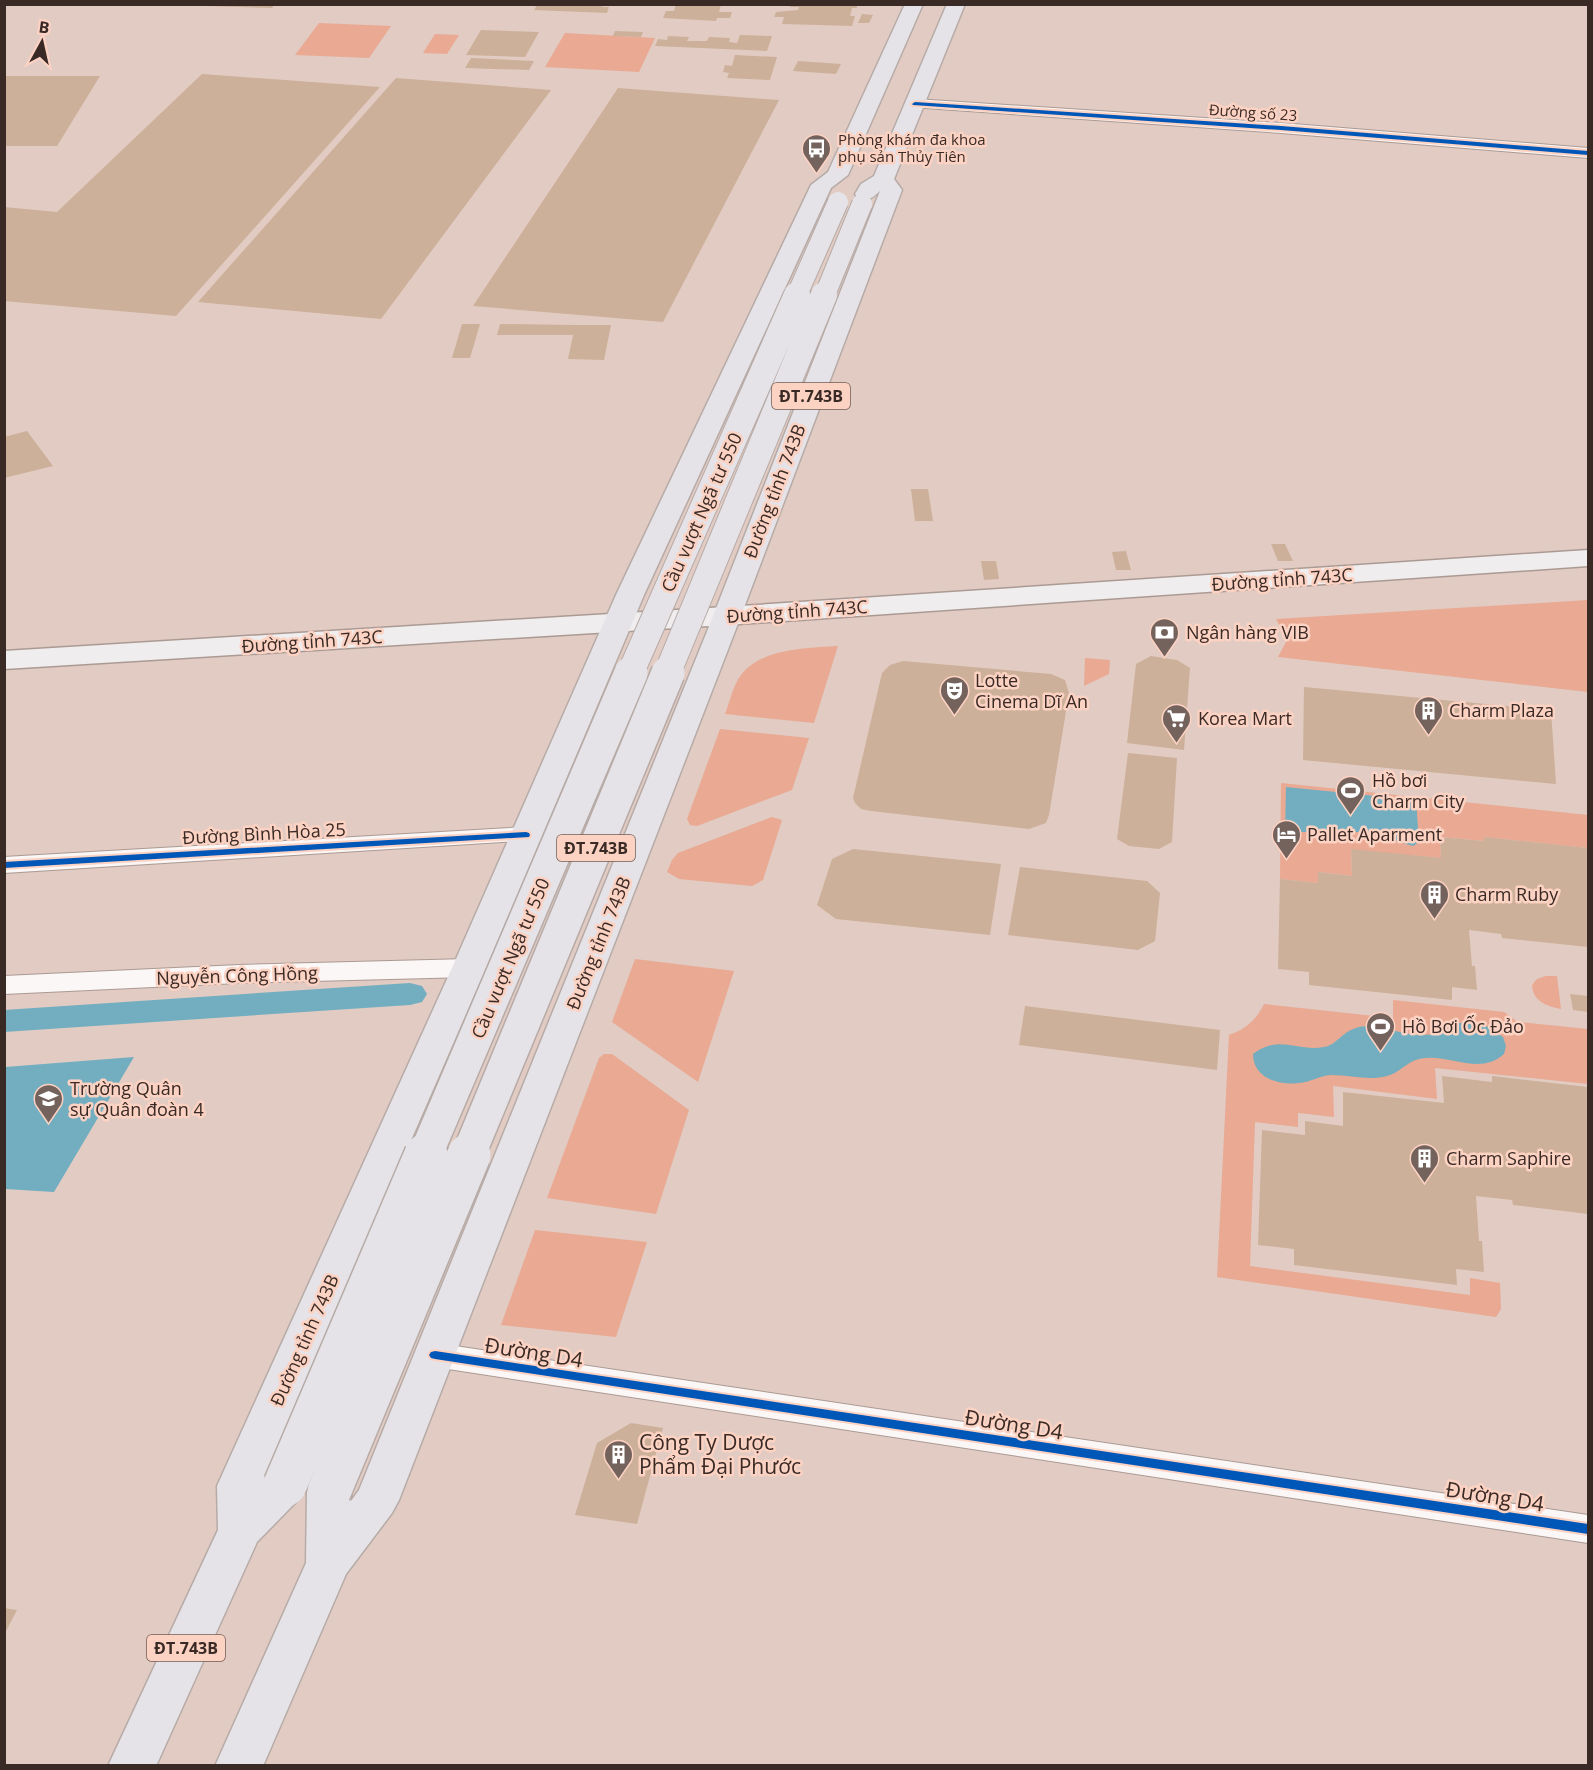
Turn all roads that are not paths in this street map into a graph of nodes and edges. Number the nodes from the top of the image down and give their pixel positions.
1 (914, 4) edge
2 (956, 4) edge
3 (915, 104) junction
4 (1588, 153) edge
5 (883, 179) junction
6 (846, 194) junction
7 (1588, 558) edge
8 (1588, 580) edge
9 (1198, 595) junction
10 (723, 625) junction
11 (614, 630) junction
12 (4, 660) edge
13 (4, 681) edge
14 (526, 835) junction
15 (4, 865) edge
16 (469, 968) junction
17 (4, 985) edge
18 (435, 1355) junction
19 (285, 1485) joint
20 (329, 1492) joint
21 (1588, 1529) edge
22 (240, 1530) junction
23 (328, 1563) junction
24 (132, 1766) edge
25 (239, 1766) edge

1 - 6 main road, Đường tỉnh 743B / ĐT.743B
2 - 3 main road, Đường tỉnh 743B / ĐT.743B
3 - 4 street, Đường số 23
3 - 5 main road, Đường tỉnh 743B / ĐT.743B
5 - 6 main road, Đường tỉnh 743B / ĐT.743B
5 - 10 main road, Đường tỉnh 743B / ĐT.743B
6 - 11 main road, Đường tỉnh 743B / ĐT.743B
6 - 19 main road, Cầu vượt Ngã tư 550 / ĐT.743B, bridge
6 - 20 main road, Cầu vượt Ngã tư 550 / ĐT.743B, bridge
7 - 9 main road, Đường tỉnh 743C
8 - 9 main road, Đường tỉnh 743C
9 - 10 main road, Đường tỉnh 743C
10 - 11 main road, Đường tỉnh 743C
10 - 18 main road, Đường tỉnh 743B / ĐT.743B
11 - 12 main road, Đường tỉnh 743C
11 - 13 main road, Đường tỉnh 743C
11 - 14 main road, Đường tỉnh 743B / ĐT.743B
14 - 15 street, Đường Bình Hòa 25
14 - 16 main road, Đường tỉnh 743B / ĐT.743B
16 - 17 street, Nguyễn Công Hồng
16 - 22 main road, Đường tỉnh 743B / ĐT.743B
18 - 21 street, Đường D4
18 - 23 main road, Đường tỉnh 743B / ĐT.743B
19 - 22 main road, Đường tỉnh 743B / ĐT.743B
20 - 23 main road, Đường tỉnh 743B / ĐT.743B
22 - 24 main road, Đường tỉnh 743B / ĐT.743B
23 - 25 main road, Đường tỉnh 743B / ĐT.743B

